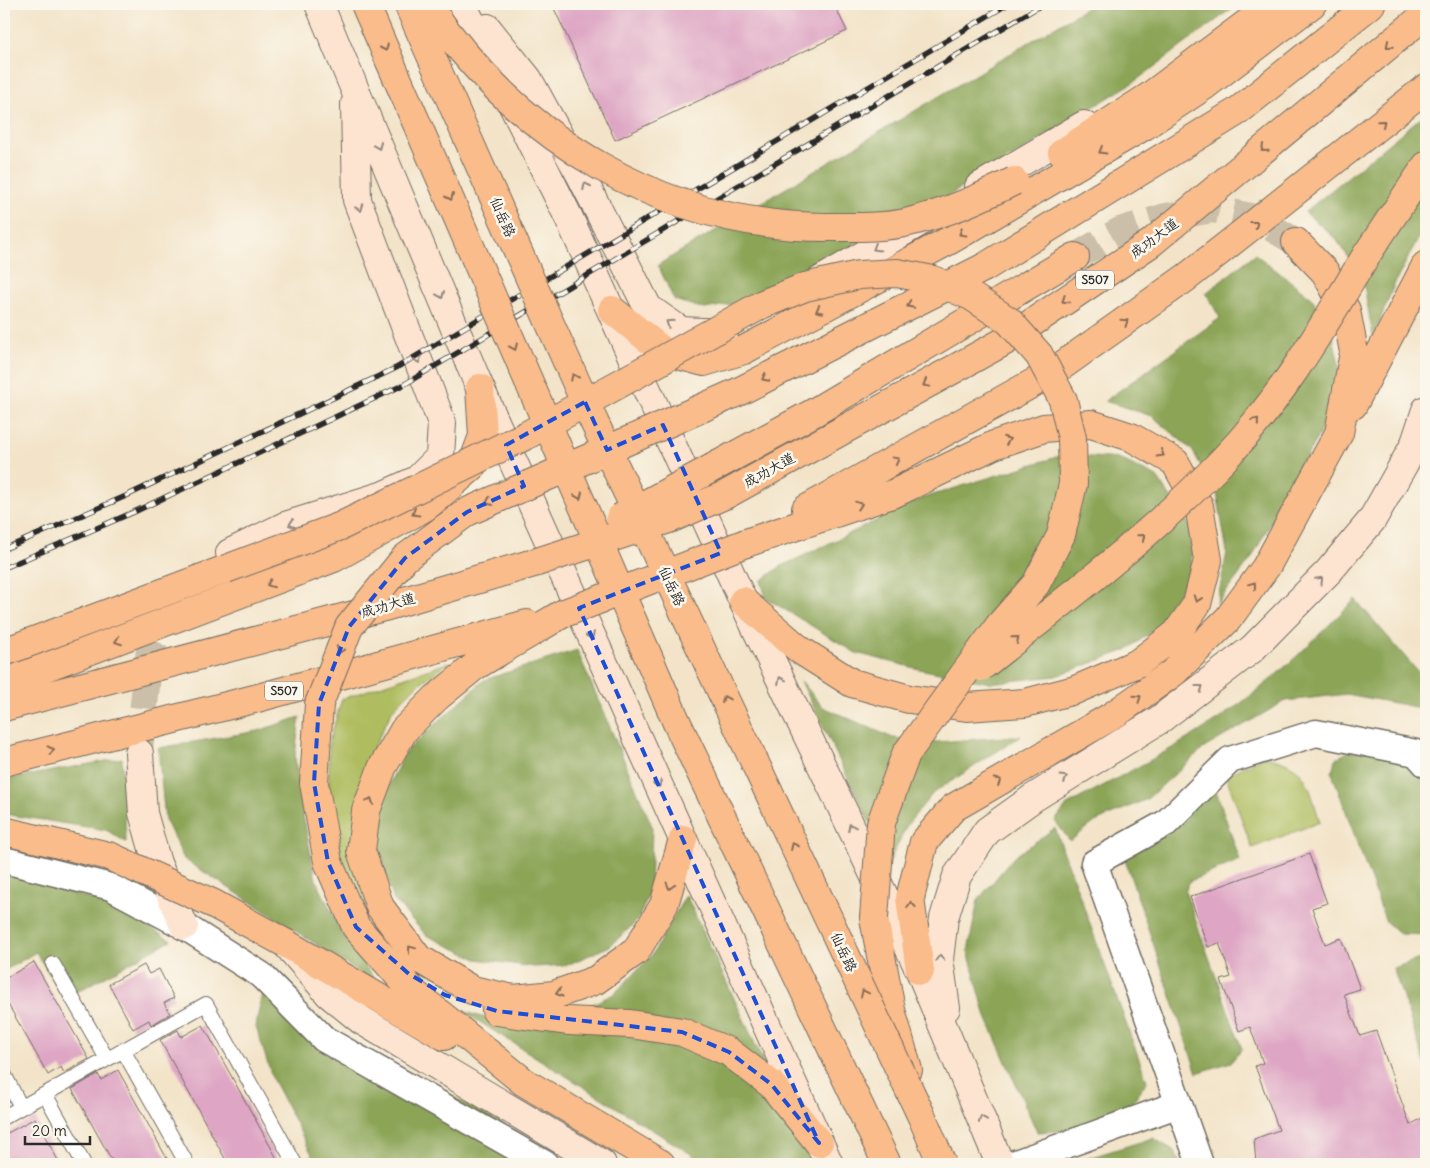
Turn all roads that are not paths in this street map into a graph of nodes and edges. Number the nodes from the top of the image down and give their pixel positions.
1 (319, 4) edge
2 (365, 4) edge
3 (408, 4) edge
4 (427, 4) edge
5 (462, 4) edge
6 (468, 4) edge
7 (1260, 4) edge
8 (1273, 4) edge
9 (1312, 4) edge
10 (1372, 4) edge
11 (1426, 14) edge
12 (1426, 88) edge
13 (355, 90) junction
14 (1426, 166) edge
15 (1296, 242) tunnel mouth
16 (1075, 257) tunnel mouth
17 (1426, 265) edge
18 (612, 310) junction
19 (480, 388) junction
20 (1426, 410) edge
21 (1339, 433) junction
22 (1420, 439) edge
23 (746, 543) junction
24 (228, 561) junction
25 (537, 562) junction
26 (743, 601) junction
27 (562, 614) junction
28 (4, 652) edge
29 (4, 683) edge
30 (950, 691) junction
31 (4, 707) edge
32 (139, 753) tunnel mouth
33 (4, 762) edge
34 (1426, 764) edge
35 (4, 831) edge
36 (682, 839) junction
37 (4, 860) edge
38 (184, 926) junction
39 (356, 927) junction
40 (285, 943) junction
41 (54, 964) dead end
42 (920, 971) junction
43 (950, 1041) junction
44 (123, 1050) junction
45 (107, 1059) junction
46 (4, 1074) edge
47 (524, 1082) junction
48 (45, 1094) junction
49 (1179, 1104) junction
50 (22, 1107) junction
51 (4, 1116) edge
52 (922, 1117) junction
53 (824, 1154) edge
54 (84, 1164) edge
55 (187, 1164) edge
56 (295, 1164) edge
57 (545, 1164) edge
58 (602, 1164) edge
59 (661, 1164) edge
60 (887, 1164) edge
61 (942, 1164) edge
62 (1000, 1164) edge
63 (1013, 1164) edge
64 (1200, 1164) edge

1 - 13 main road
2 -> 60 highway, bridge
52 -> 3 highway, 仙岳路, bridge
4 - 8 highway, bridge
5 - 18 main road
7 -> 6 main road
9 -> 18 highway
10 -> 39 highway, bridge
11 -> 25 highway, 成功大道 / S507, bridge
23 -> 12 highway, S507
13 -> 19 main road
13 -> 24 main road
30 -> 14 highway, bridge
15 - 21 highway
16 - 25 highway, bridge
17 - 21 highway
18 - 26 main road
19 -> 29 highway
19 -> 36 main road
20 - 22 main road
42 -> 21 highway
43 -> 22 main road
23 -> 26 highway
23 - 27 highway, S507, bridge
24 - 28 highway
24 - 30 highway, bridge
25 - 31 highway, 成功大道 / S507
42 -> 26 main road
33 -> 27 highway, S507
36 -> 27 highway
30 - 52 highway, bridge
32 - 38 main road
34 - 49 street
35 - 40 highway, bridge
36 - 53 main road
37 - 38 street
38 - 57 street
39 - 47 highway
39 - 53 highway
40 - 47 highway
40 - 58 main road
41 - 45 lane
42 - 43 main road
62 -> 43 main road
44 - 45 lane
44 - 55 lane
44 - 56 lane
45 - 48 lane
46 - 50 lane
47 - 59 highway
48 - 50 lane
48 - 54 lane
49 - 63 street
49 - 64 street
50 - 51 lane
52 - 61 highway, 仙岳路, bridge

